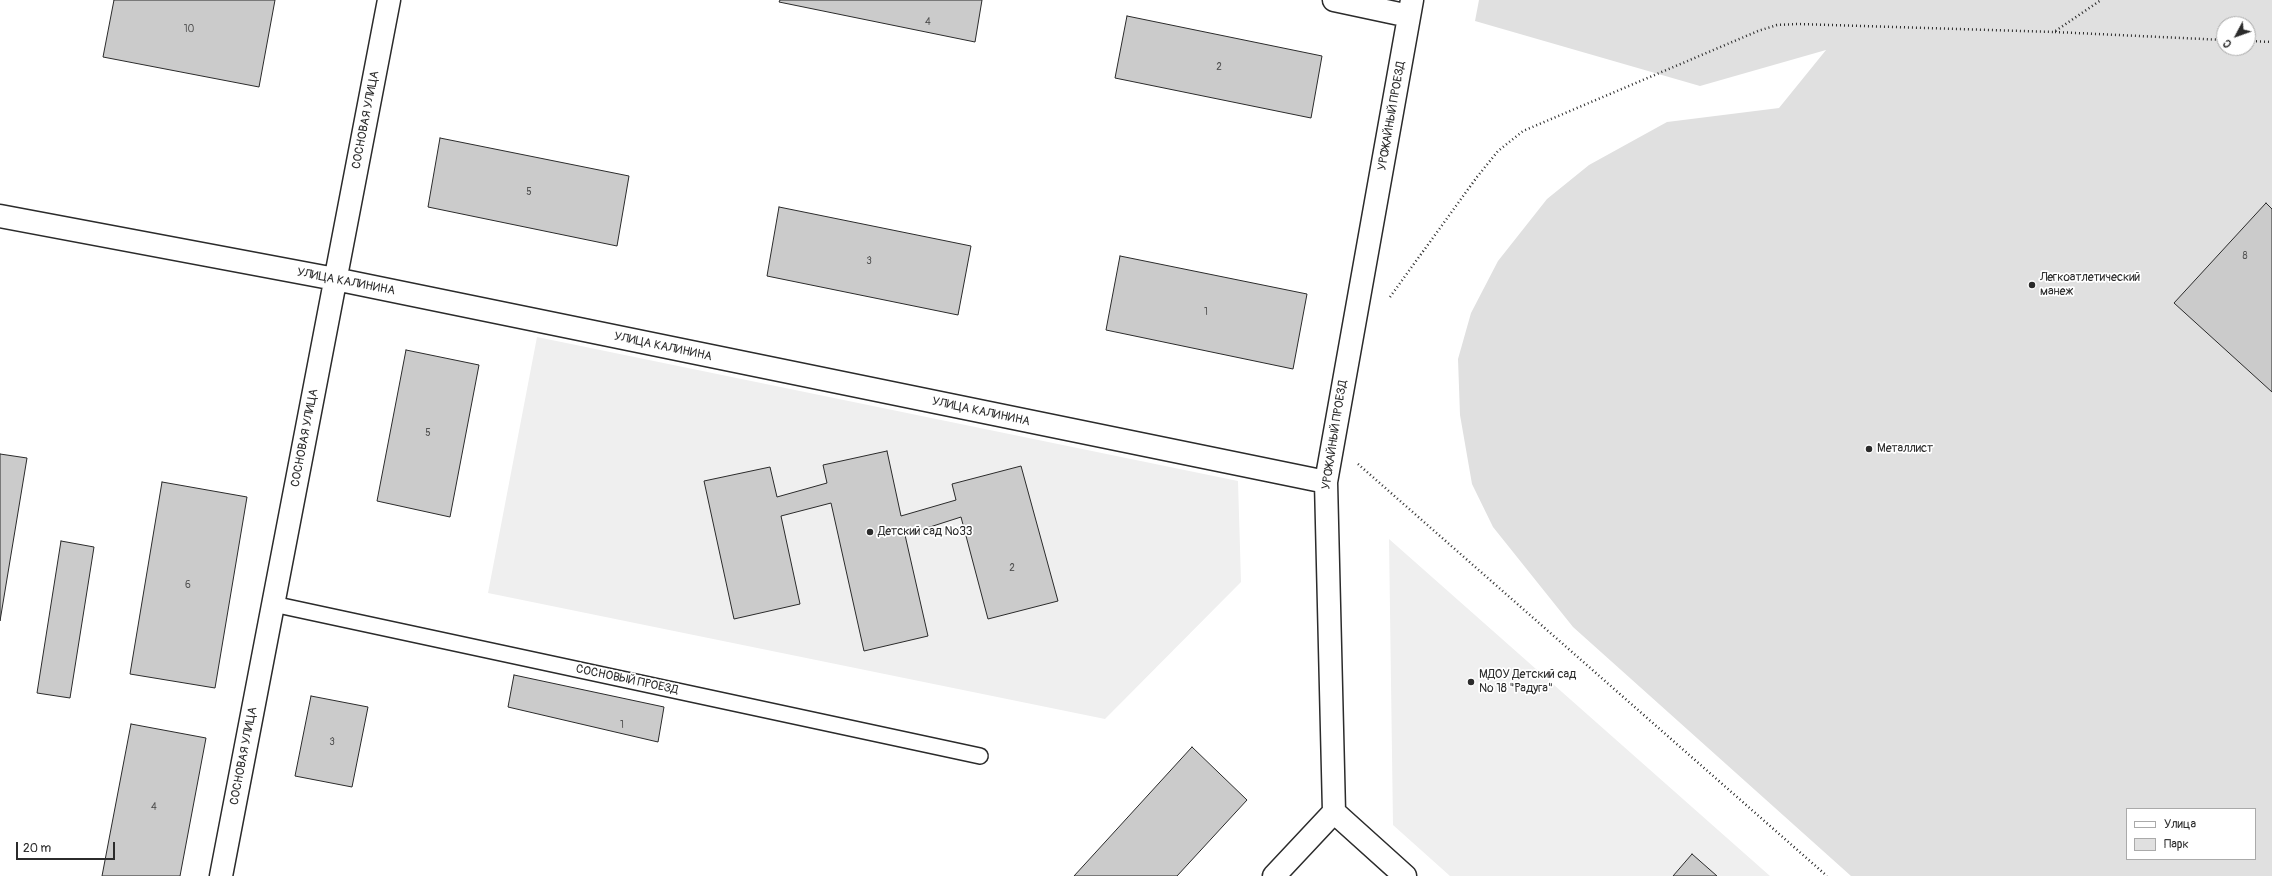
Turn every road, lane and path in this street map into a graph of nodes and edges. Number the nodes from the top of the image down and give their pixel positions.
1 (389, 0) edge
2 (1334, 0) edge
3 (2101, 0) edge
4 (1411, 8) edge
5 (2054, 32) junction
6 (2216, 40) edge
7 (2256, 41) edge
8 (2272, 42) edge
9 (0, 216) edge
10 (335, 280) junction
11 (1386, 303) dead end
12 (1332, 442) junction
13 (1326, 482) junction
14 (273, 604) junction
15 (980, 756) dead end
16 (1334, 812) junction
17 (221, 876) edge
18 (1274, 876) edge
19 (1405, 876) edge
20 (1827, 876) edge

1 - 10 street, СОСНОВАЯ УЛИЦА
2 - 4 street
3 - 5 path
4 - 12 street, УРОЖАЙНЫЙ ПРОЕЗД
5 - 6 path
5 - 11 path
7 - 8 path
9 - 10 street, УЛИЦА КАЛИНИНА
10 - 13 street, УЛИЦА КАЛИНИНА
10 - 14 street, СОСНОВАЯ УЛИЦА
12 - 13 street, УРОЖАЙНЫЙ ПРОЕЗД
12 - 20 path
13 - 16 street, УРОЖАЙНЫЙ ПРОЕЗД
14 - 15 lane, СОСНОВЫЙ ПРОЕЗД
14 - 17 street, СОСНОВАЯ УЛИЦА
16 - 18 street
16 - 19 street

